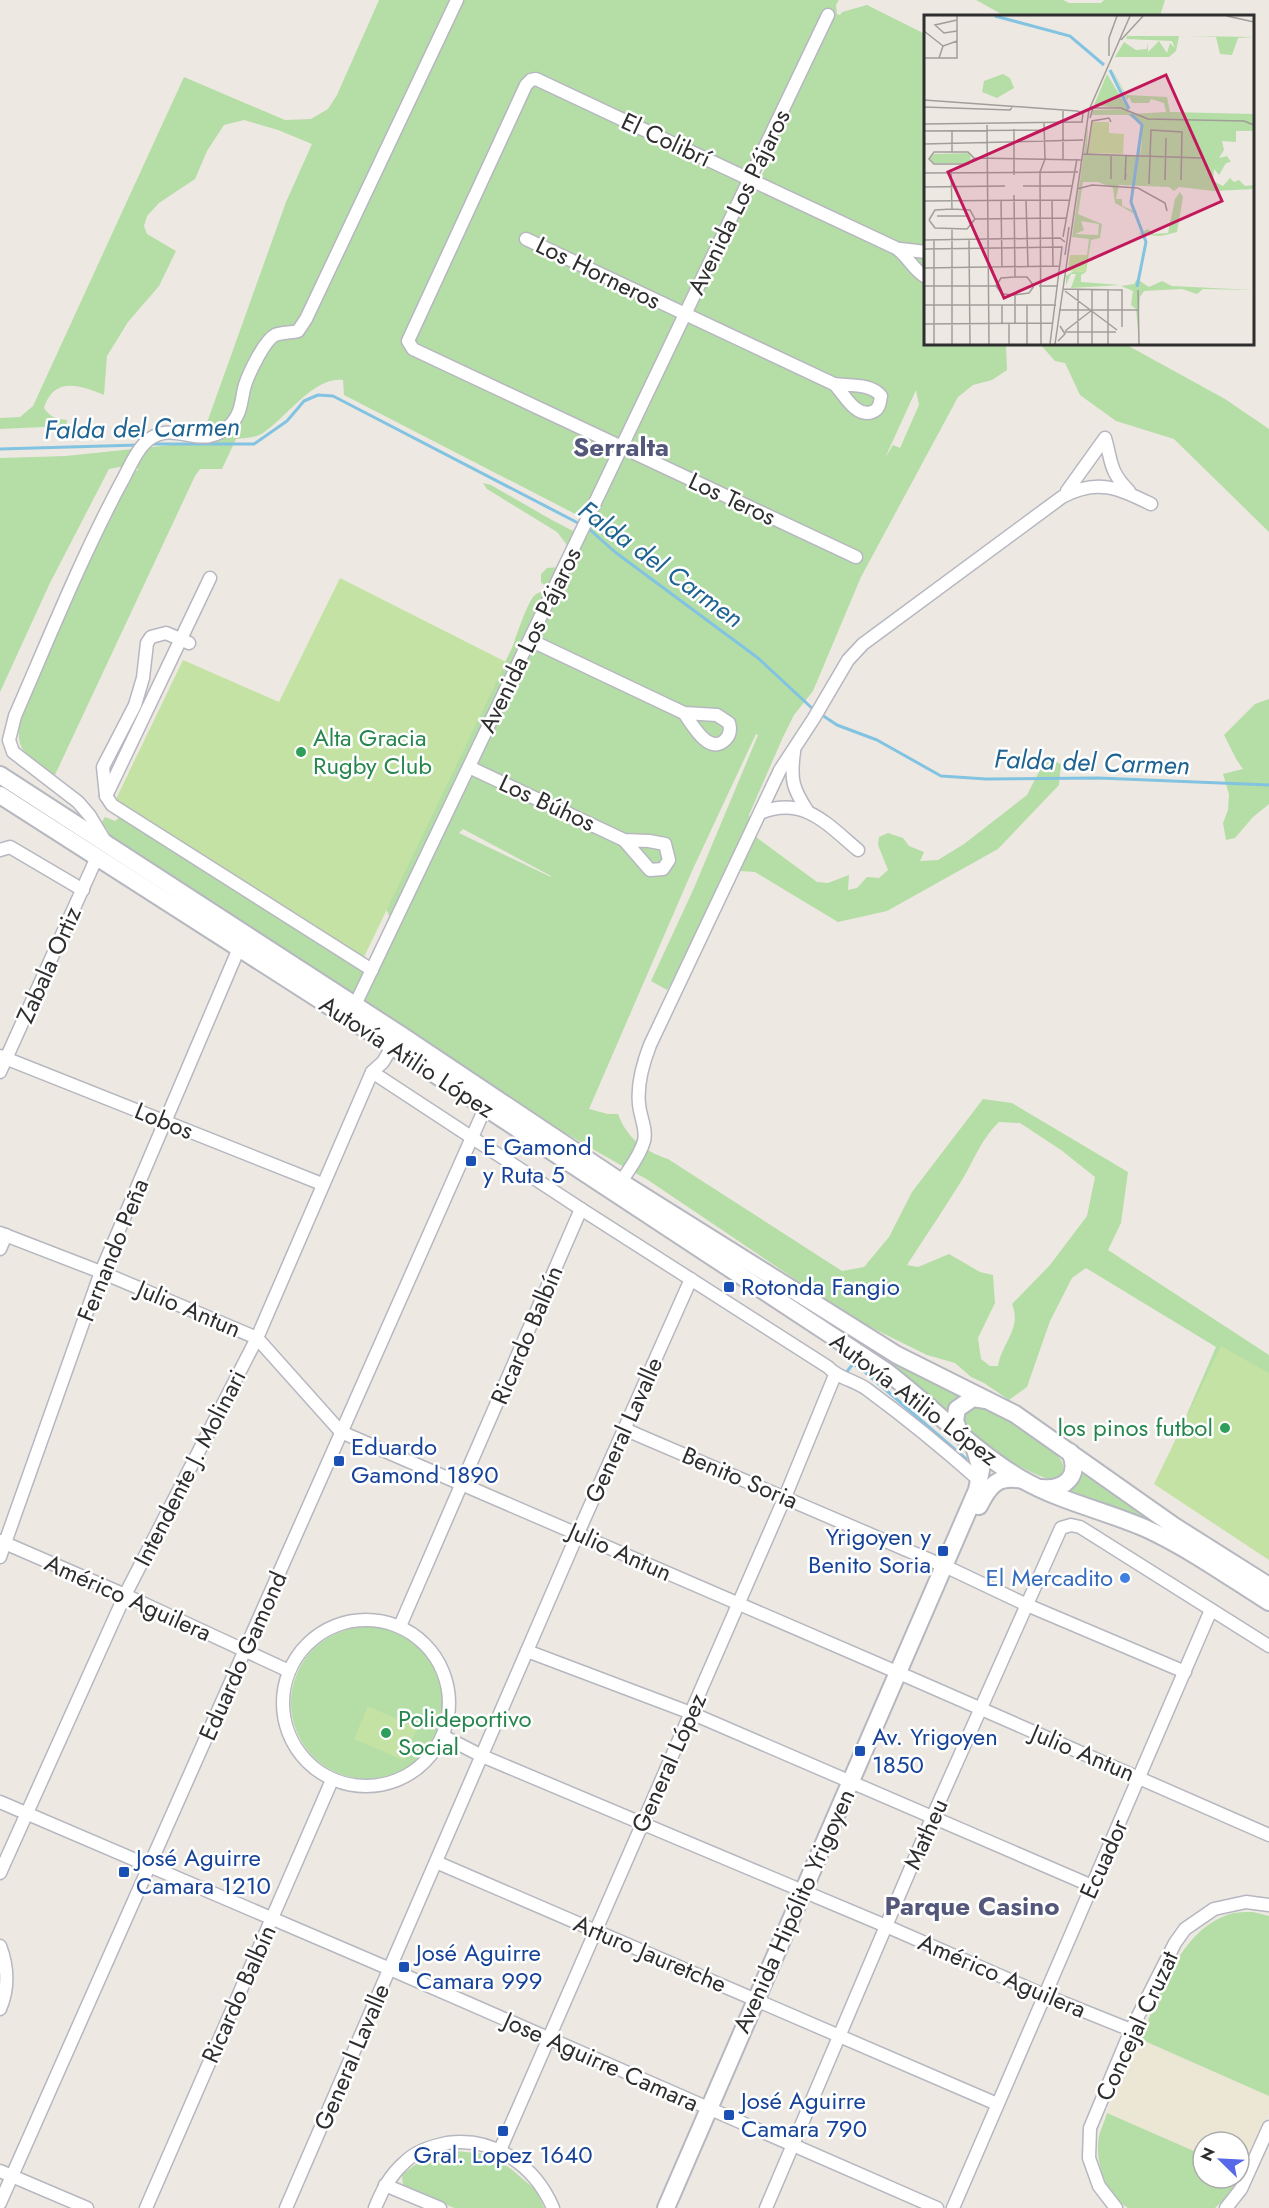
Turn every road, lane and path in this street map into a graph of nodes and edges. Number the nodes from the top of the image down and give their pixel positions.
1 (457, 0) edge
2 (828, 15) dead end
3 (750, 178) junction
4 (526, 239) dead end
5 (899, 249) junction
6 (924, 252) edge
7 (924, 276) edge
8 (685, 315) junction
9 (413, 350) joint
10 (834, 384) dead end
11 (622, 447) junction
12 (1062, 497) junction
13 (1137, 497) junction
14 (1151, 504) dead end
15 (856, 557) dead end
16 (210, 578) dead end
17 (530, 640) junction
18 (185, 641) junction
19 (684, 713) dead end
20 (0, 742) edge
21 (795, 746) junction
22 (13, 752) junction
23 (469, 766) junction
24 (0, 775) edge
25 (0, 795) edge
26 (106, 796) junction
27 (808, 812) junction
28 (760, 813) junction
29 (624, 840) dead end
30 (0, 850) edge
31 (858, 850) dead end
32 (102, 851) junction
33 (82, 890) junction
34 (239, 948) junction
35 (372, 970) junction
36 (355, 1005) junction
37 (396, 1041) junction
38 (3, 1057) edge
39 (0, 1072) edge
40 (372, 1072) junction
41 (485, 1108) junction
42 (165, 1122) junction
43 (471, 1137) junction
44 (621, 1182) junction
45 (322, 1184) junction
46 (581, 1209) junction
47 (3, 1234) edge
48 (0, 1249) edge
49 (101, 1272) junction
50 (691, 1280) junction
51 (256, 1338) junction
52 (835, 1375) junction
53 (987, 1400) junction
54 (624, 1429) junction
55 (341, 1432) junction
56 (960, 1433) junction
57 (974, 1446) junction
58 (1070, 1452) junction
59 (1023, 1480) junction
60 (980, 1482) junction
61 (463, 1483) junction
62 (1041, 1488) junction
63 (785, 1497) junction
64 (578, 1533) junction
65 (3, 1542) edge
66 (0, 1557) edge
67 (947, 1567) junction
68 (1269, 1586) edge
69 (125, 1595) junction
70 (1269, 1602) edge
71 (737, 1604) junction
72 (1027, 1605) junction
73 (1211, 1610) junction
74 (400, 1626) junction
75 (1269, 1646) edge
76 (244, 1651) junction
77 (528, 1651) junction
78 (289, 1671) junction
79 (1185, 1672) junction
80 (902, 1674) junction
81 (981, 1709) junction
82 (691, 1713) junction
83 (443, 1736) junction
84 (482, 1756) junction
85 (1139, 1777) junction
86 (332, 1780) junction
87 (855, 1784) junction
88 (0, 1802) edge
89 (27, 1814) junction
90 (932, 1818) junction
91 (643, 1823) junction
92 (1269, 1835) edge
93 (436, 1862) junction
94 (150, 1867) junction
95 (0, 1873) edge
96 (1092, 1886) junction
97 (808, 1893) junction
98 (1269, 1905) edge
99 (272, 1920) junction
100 (886, 1926) junction
101 (596, 1930) junction
102 (0, 1946) edge
103 (390, 1969) junction
104 (1044, 1995) junction
105 (759, 2001) junction
106 (0, 2009) edge
107 (1131, 2030) junction
108 (840, 2036) junction
109 (549, 2039) junction
110 (997, 2104) junction
111 (711, 2110) junction
112 (1269, 2127) edge
113 (793, 2145) junction
114 (500, 2150) junction
115 (6, 2174) edge
116 (385, 2185) junction
117 (0, 2203) edge
118 (87, 2208) edge
119 (146, 2208) edge
120 (286, 2208) edge
121 (375, 2208) edge
122 (440, 2208) edge
123 (553, 2208) edge
124 (666, 2208) edge
125 (673, 2208) edge
126 (766, 2208) edge
127 (937, 2208) edge
128 (953, 2208) edge
129 (1116, 2208) edge
130 (1226, 2208) edge

1 - 22 street
2 - 3 street, Avenida Los Pájaros
3 - 5 street, El Colibrí
3 - 8 street, Avenida Los Pájaros
3 - 9 street, El Colibrí
4 - 8 street, Los Horneros
5 - 6 street, El Colibrí
5 - 7 street, El Colibrí
8 - 10 street, Los Horneros
8 - 11 street, Avenida Los Pájaros
9 - 11 street, Los Teros
11 - 15 street, Los Teros
11 - 17 street, Avenida Los Pájaros
12 - 13 street
12 - 13 street
12 - 21 street
13 - 14 street
16 - 18 street
17 - 19 street
17 - 23 street, Avenida Los Pájaros
18 - 26 street
18 - 26 street
20 - 22 street
21 - 27 street
21 - 28 street
22 - 32 street
23 - 29 street, Los Búhos
23 - 35 street, Avenida Los Pájaros
24 - 32 main road, Autovía Atilio López
25 - 32 main road, Autovía Atilio López
26 - 35 street
27 - 28 street
27 - 31 street
28 - 44 street
30 - 33 street
32 - 33 street, Zabala Ortiz
32 - 34 main road, Autovía Atilio López
32 - 36 main road, Autovía Atilio López
33 - 38 street, Zabala Ortiz
34 - 37 main road, Autovía Atilio López
34 - 42 street, Fernando Peña
35 - 36 street, Avenida Los Pájaros
36 - 37 main road, Autovía Atilio López
37 - 40 street, Intendente J. Molinari
37 - 41 main road, Autovía Atilio López
37 - 44 main road, Autovía Atilio López
38 - 39 street, Zabala Ortiz
38 - 42 street, Lobos
40 - 43 street
40 - 45 street, Intendente J. Molinari
41 - 43 street, Eduardo Gamond
41 - 56 main road, Autovía Atilio López
42 - 45 street, Lobos
42 - 49 street, Fernando Peña
43 - 46 street
43 - 55 street, Eduardo Gamond
44 - 53 main road, Autovía Atilio López
45 - 51 street, Intendente J. Molinari
46 - 50 street
46 - 61 street, Ricardo Balbín
47 - 48 street
47 - 49 street, Julio Antun
49 - 51 street, Julio Antun
49 - 65 street, Fernando Peña
50 - 52 street
50 - 54 street, General Lavalle
51 - 55 street, Julio Antun
51 - 69 street, Intendente J. Molinari
52 - 60 street
52 - 63 street, General López
53 - 56 main road
53 - 58 main road, Autovía Atilio López
54 - 63 street, Benito Soria
54 - 64 street, General Lavalle
55 - 61 street, Julio Antun
55 - 76 street, Eduardo Gamond
56 - 57 main road, Autovía Atilio López
57 - 59 main road, Autovía Atilio López
57 - 60 main road
58 - 62 main road
58 - 68 main road, Autovía Atilio López
59 - 62 main road, Autovía Atilio López
59 - 67 main road, Avenida Hipólito Yrigoyen
60 - 67 main road, Avenida Hipólito Yrigoyen
61 - 64 street, Julio Antun
61 - 74 street, Ricardo Balbín
62 - 70 main road, Autovía Atilio López
63 - 67 street, Benito Soria
63 - 71 street, General López
64 - 71 street, Julio Antun
64 - 77 street, General Lavalle
65 - 66 street, Fernando Peña
65 - 69 street, Américo Aguilera
67 - 72 street, Benito Soria
67 - 80 main road, Avenida Hipólito Yrigoyen
69 - 76 street, Américo Aguilera
69 - 89 street, Intendente J. Molinari
71 - 80 street, Julio Antun
71 - 82 street, General López
72 - 73 street, Matheu
72 - 79 street, Benito Soria
72 - 81 street, Matheu
73 - 75 street
73 - 79 street, Ecuador
74 - 78 street
74 - 83 street
76 - 78 street, Américo Aguilera
76 - 94 street, Eduardo Gamond
77 - 82 street
77 - 84 street, General Lavalle
78 - 86 street
79 - 85 street, Ecuador
80 - 81 street, Julio Antun
80 - 87 main road, Avenida Hipólito Yrigoyen
81 - 85 street, Julio Antun
81 - 90 street, Matheu
82 - 87 street
82 - 91 street, General López
83 - 84 street, Américo Aguilera
83 - 86 street
84 - 91 street, Américo Aguilera
84 - 93 street, General Lavalle
85 - 92 street, Julio Antun
85 - 96 street, Ecuador
86 - 99 street, Ricardo Balbín
87 - 90 street
87 - 97 main road, Avenida Hipólito Yrigoyen
88 - 89 street, Jose Aguirre Camara
89 - 94 street, Jose Aguirre Camara
89 - 95 street, Intendente J. Molinari
90 - 96 street
90 - 100 street, Matheu
91 - 97 street, Américo Aguilera
91 - 101 street, General López
93 - 101 street, Arturo Jauretche
93 - 103 street, General Lavalle
94 - 99 street, Jose Aguirre Camara
94 - 115 street, Eduardo Gamond
96 - 104 street, Ecuador
97 - 100 street, Américo Aguilera
97 - 105 main road, Avenida Hipólito Yrigoyen
98 - 107 street, Concejal Cruzat
99 - 103 street, Jose Aguirre Camara
99 - 119 street, Ricardo Balbín
100 - 104 street, Américo Aguilera
100 - 108 street, Matheu
101 - 105 street, Arturo Jauretche
101 - 109 street, General López
102 - 106 street
103 - 109 street, Jose Aguirre Camara
103 - 120 street, General Lavalle
104 - 107 street, Américo Aguilera
104 - 110 street, Ecuador
105 - 108 street, Arturo Jauretche
105 - 111 main road, Avenida Hipólito Yrigoyen
107 - 129 street, Concejal Cruzat
108 - 110 street, Arturo Jauretche
108 - 113 street, Matheu
109 - 111 street, Jose Aguirre Camara
109 - 114 street, General López
110 - 128 street, Ecuador
111 - 113 street, Jose Aguirre Camara
111 - 124 main road, Avenida Hipólito Yrigoyen
111 - 125 main road, Avenida Hipólito Yrigoyen
112 - 130 street
113 - 126 street, Matheu
113 - 127 street, Jose Aguirre Camara
114 - 116 street
114 - 123 street
115 - 117 street, Eduardo Gamond
115 - 118 street
116 - 121 street
116 - 122 street

